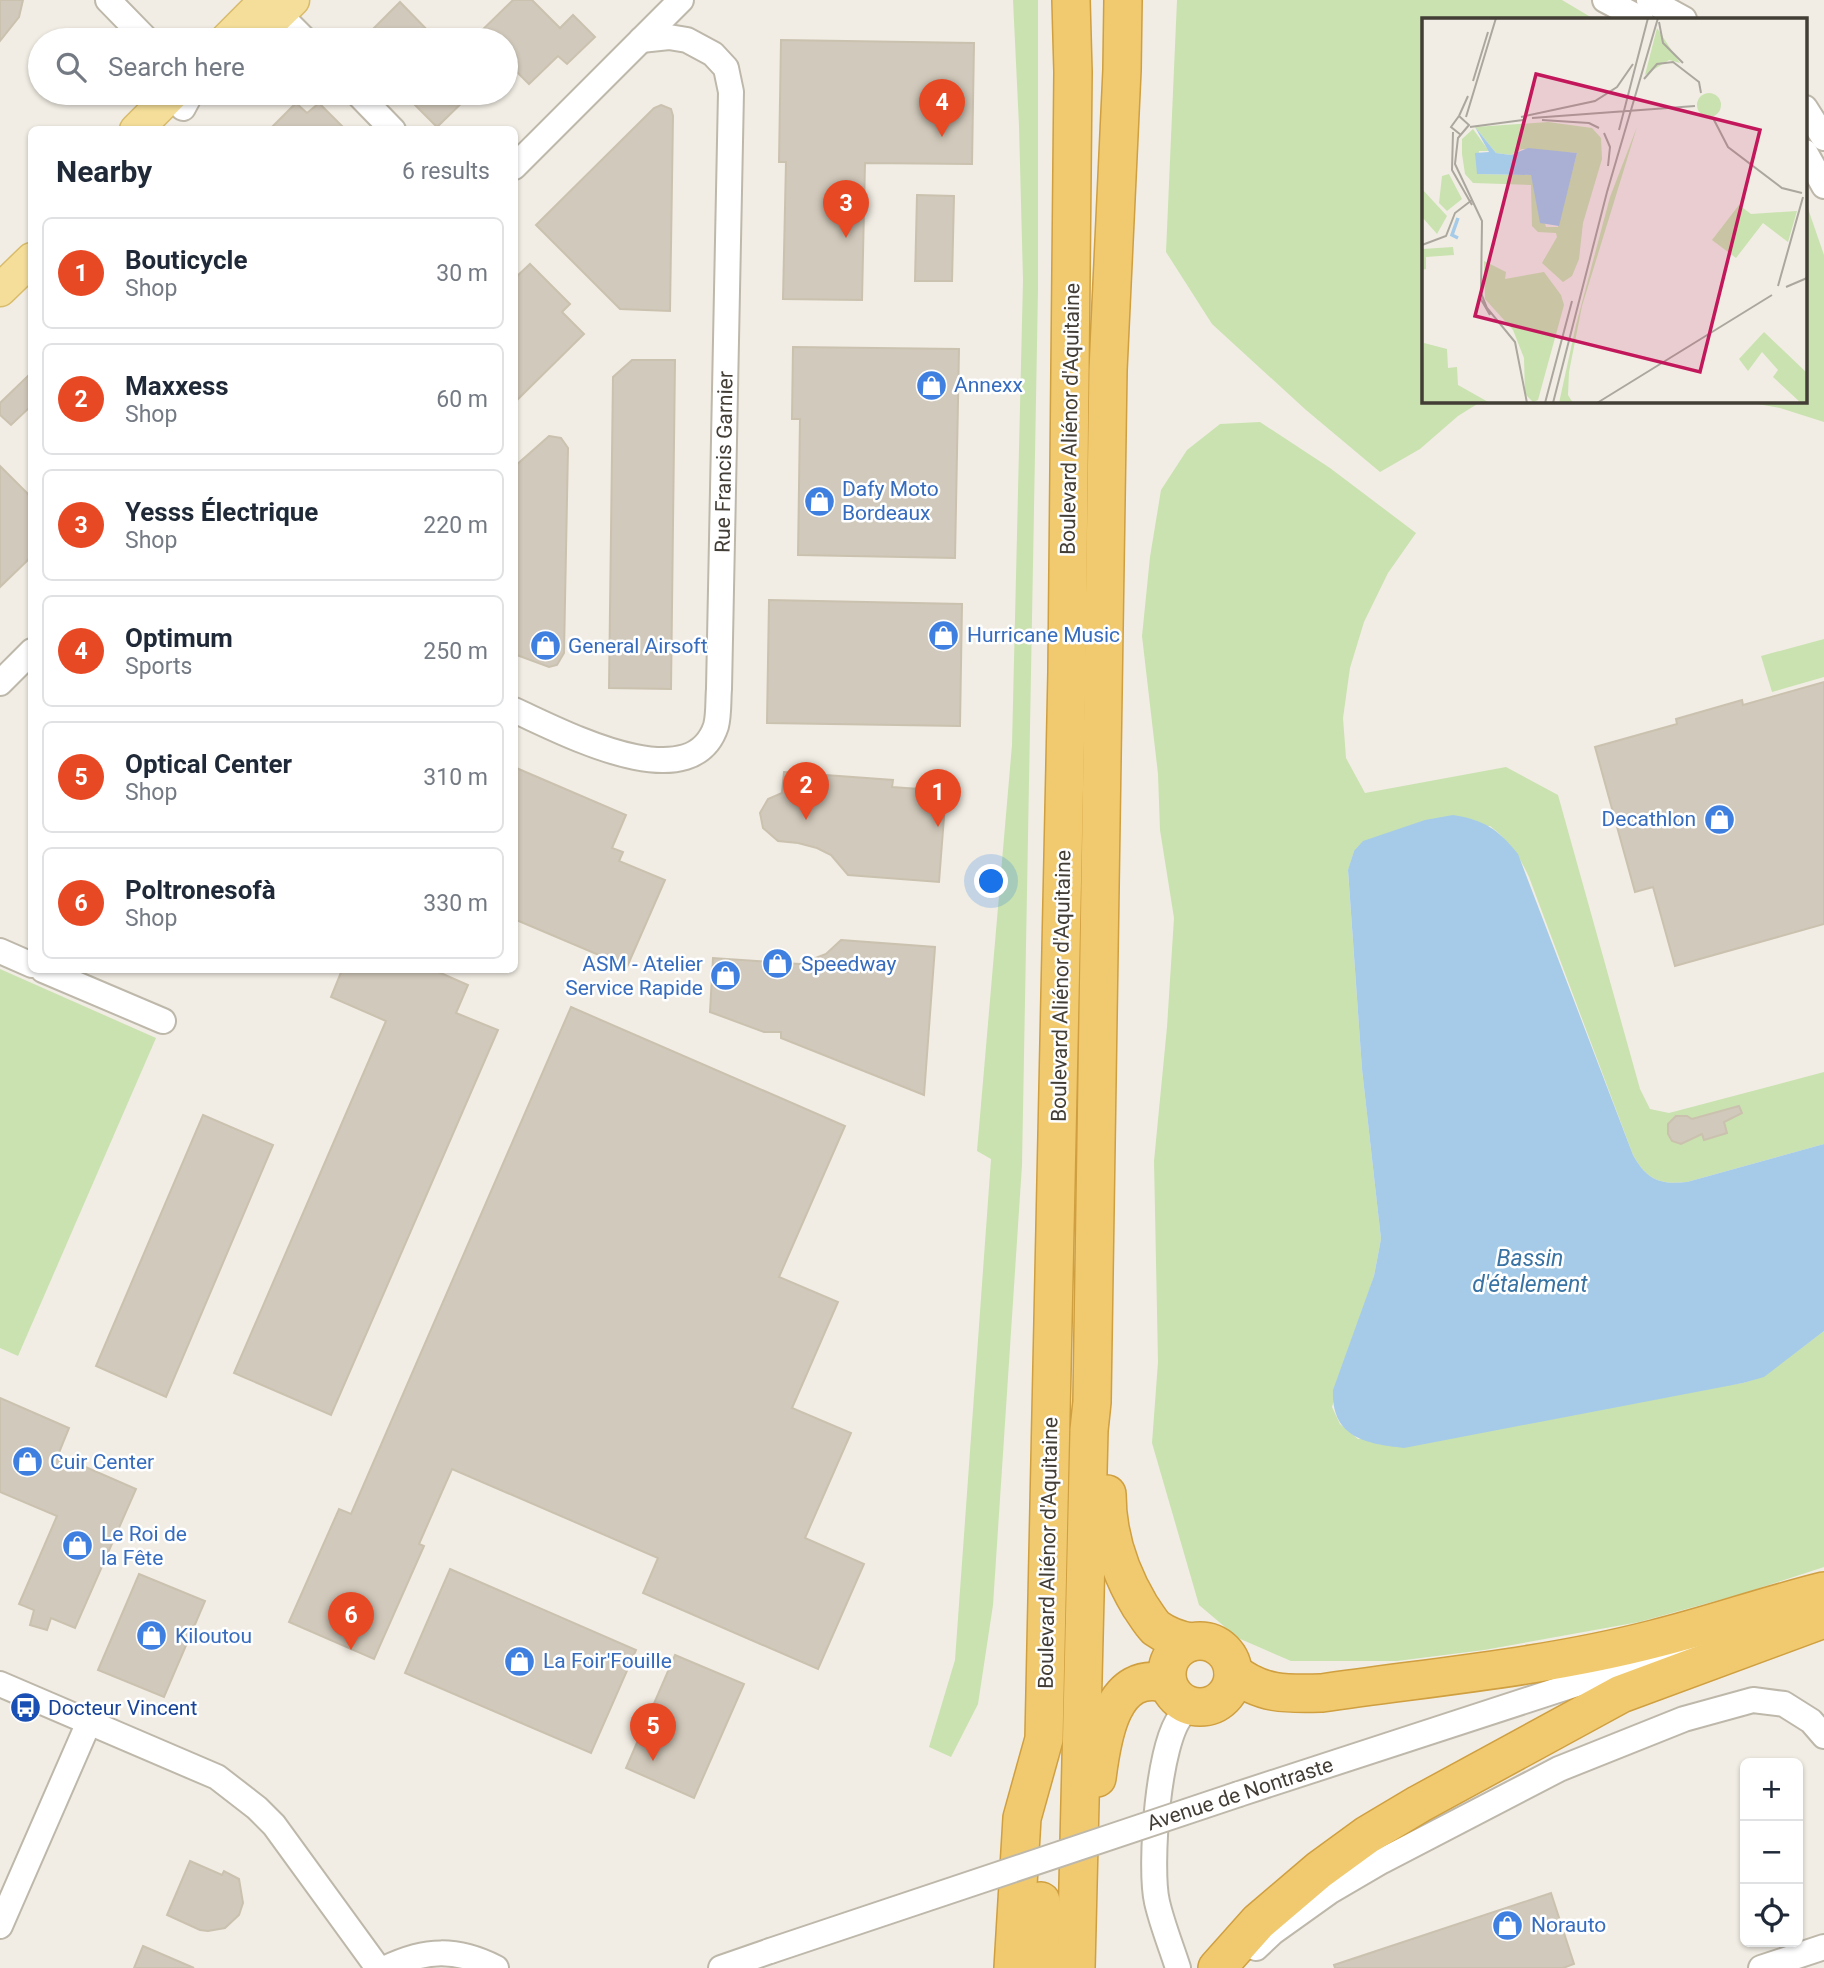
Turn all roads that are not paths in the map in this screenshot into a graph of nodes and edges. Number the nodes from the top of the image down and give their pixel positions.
1 (108, 0) edge
2 (681, 0) edge
3 (1123, 0) edge
4 (1605, 0) edge
5 (1649, 0) edge
6 (279, 5) edge
7 (1073, 7) edge
8 (1640, 18) edge
9 (1682, 18) edge
10 (135, 28) edge
11 (244, 28) edge
12 (261, 28) edge
13 (295, 28) edge
14 (641, 40) junction
15 (172, 105) edge
16 (369, 105) edge
17 (1806, 110) edge
18 (142, 126) edge
19 (389, 126) edge
20 (1824, 138) edge
21 (1806, 154) edge
22 (518, 163) edge
23 (1824, 186) edge
24 (28, 237) edge
25 (28, 263) edge
26 (0, 264) edge
27 (0, 290) edge
28 (28, 655) edge
29 (0, 683) edge
30 (518, 712) edge
31 (0, 951) edge
32 (28, 963) edge
33 (50, 973) edge
34 (163, 1021) dead end
35 (1092, 1402) junction
36 (1824, 1593) edge
37 (1824, 1612) edge
38 (1824, 1619) edge
39 (1759, 1624) junction
40 (1191, 1642) junction
41 (1233, 1672) junction
42 (0, 1684) edge
43 (1181, 1697) junction
44 (89, 1722) junction
45 (1824, 1736) edge
46 (1044, 1739) junction
47 (1077, 1900) junction
48 (0, 1926) edge
49 (1821, 1946) edge
50 (378, 1968) edge
51 (386, 1968) edge
52 (496, 1968) edge
53 (721, 1968) edge
54 (1013, 1968) edge
55 (1040, 1968) edge
56 (1076, 1968) edge
57 (1165, 1968) edge
58 (1178, 1968) edge
59 (1217, 1968) edge
60 (1236, 1968) edge
61 (1761, 1968) edge

1 - 10 street
2 - 14 street
3 - 35 highway, Boulevard Aliénor d'Aquitaine
4 - 8 street
5 - 9 street
6 - 11 main road
6 - 12 main road
6 - 13 street
7 - 46 highway, Boulevard Aliénor d'Aquitaine
14 - 22 street
14 - 30 street, Rue Francis Garnier
15 - 18 main road
16 - 19 street
17 - 20 street
21 - 23 street
24 - 26 main road
25 - 27 main road
28 - 29 street
31 - 32 street
33 - 34 street
35 - 40 highway
35 - 47 highway, Boulevard Aliénor d'Aquitaine
36 - 39 street, Avenue de Nontraste
36 - 41 highway
37 - 39 street, Avenue de Nontraste
38 - 59 highway
39 - 53 street, Avenue de Nontraste, bridge
40 - 41 highway
40 - 43 highway
41 - 43 highway
42 - 44 street
43 - 47 highway
43 - 57 street
43 - 58 street
44 - 48 street
44 - 50 street
45 - 60 street
46 - 54 highway, Boulevard Aliénor d'Aquitaine
46 - 55 highway
47 - 56 highway, Boulevard Aliénor d'Aquitaine
49 - 61 street
51 - 52 street

